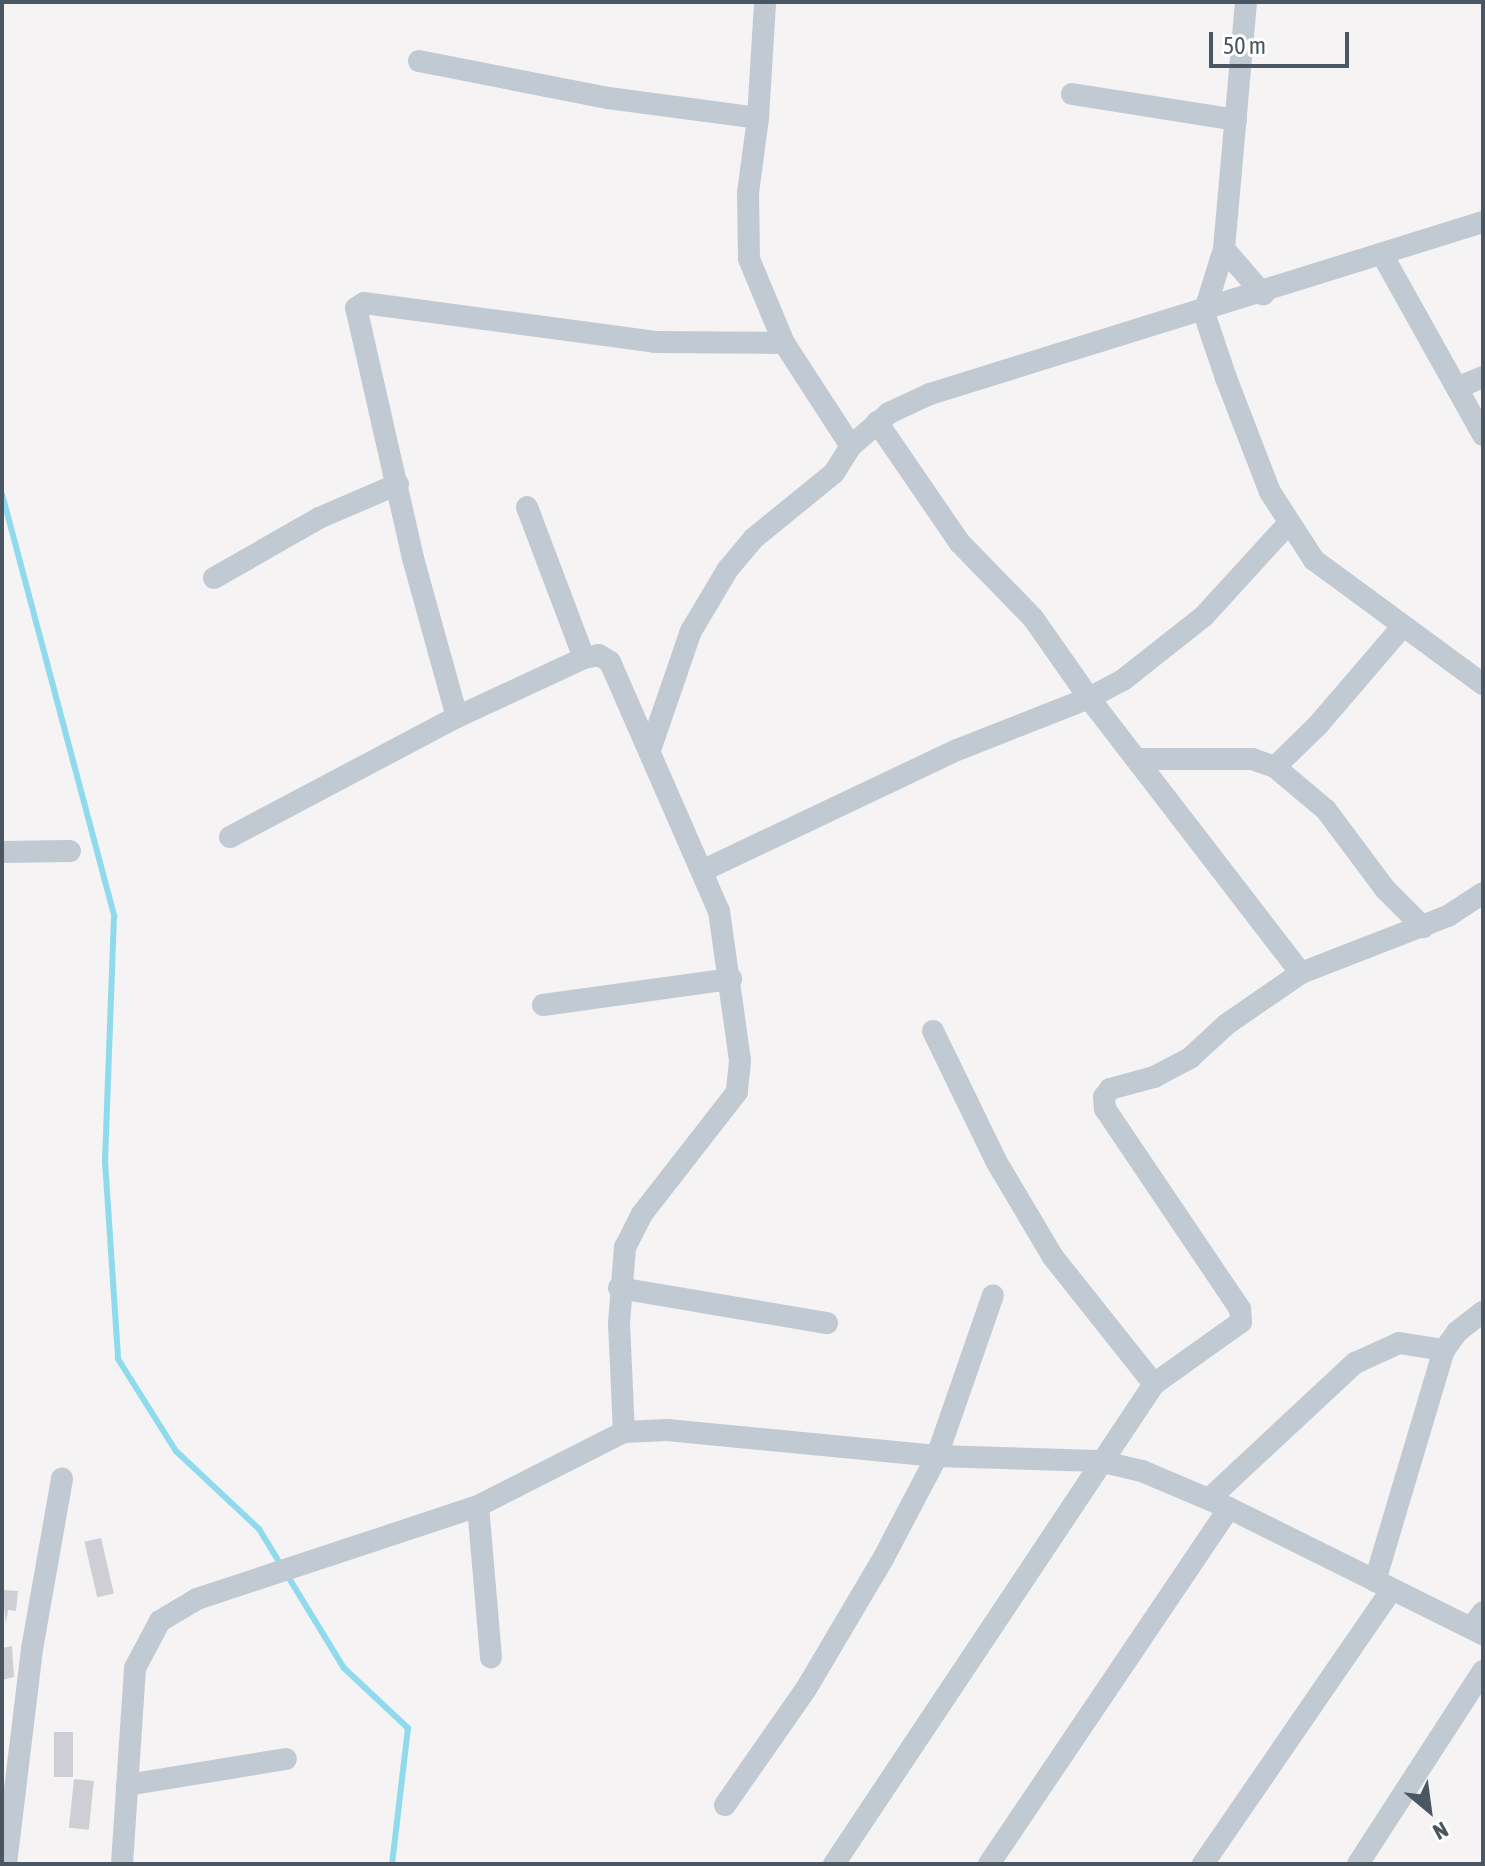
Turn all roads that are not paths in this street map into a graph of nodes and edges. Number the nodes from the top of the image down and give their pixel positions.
1 (765, 2) edge
2 (1246, 2) edge
3 (419, 61) dead end
4 (1072, 94) dead end
5 (758, 118) junction
6 (1236, 120) junction
7 (1483, 222) edge
8 (1224, 249) junction
9 (1383, 256) junction
10 (1263, 294) junction
11 (1204, 313) junction
12 (784, 343) junction
13 (1483, 377) edge
14 (1457, 388) junction
15 (877, 422) junction
16 (1483, 435) edge
17 (851, 446) junction
18 (398, 484) junction
19 (527, 507) dead end
20 (1288, 524) junction
21 (214, 578) dead end
22 (1402, 627) junction
23 (584, 658) junction
24 (1483, 684) edge
25 (1089, 698) junction
26 (457, 717) junction
27 (651, 747) junction
28 (1140, 759) junction
29 (1275, 767) junction
30 (230, 837) dead end
31 (70, 851) dead end
32 (2, 852) edge
33 (704, 870) junction
34 (1483, 893) edge
35 (1423, 927) junction
36 (1301, 973) junction
37 (731, 979) junction
38 (543, 1005) dead end
39 (933, 1031) dead end
40 (619, 1288) junction
41 (993, 1295) dead end
42 (1483, 1312) edge
43 (827, 1323) dead end
44 (1444, 1350) junction
45 (1154, 1384) junction
46 (624, 1432) junction
47 (937, 1456) junction
48 (1099, 1461) junction
49 (62, 1479) dead end
50 (1219, 1504) junction
51 (478, 1506) junction
52 (1383, 1585) junction
53 (1479, 1625) edge
54 (491, 1657) dead end
55 (1483, 1671) edge
56 (286, 1759) dead end
57 (127, 1785) junction
58 (725, 1805) dead end
59 (6, 1864) edge
60 (122, 1864) edge
61 (834, 1864) edge
62 (989, 1864) edge
63 (1203, 1864) edge
64 (1358, 1864) edge

1 - 5 street
2 - 6 street
3 - 5 street
4 - 6 street
5 - 12 street
6 - 8 street
7 - 9 street
8 - 10 street
8 - 11 street
9 - 10 street
9 - 14 street
10 - 11 street
11 - 15 street
11 - 20 street
12 - 17 street
12 - 18 street
13 - 14 street
14 - 16 street
15 - 17 street
15 - 25 street
17 - 27 street
18 - 21 street
18 - 26 street
19 - 23 street
20 - 22 street
20 - 25 street
22 - 24 street
22 - 29 street
23 - 26 street
23 - 27 street
25 - 28 street
25 - 33 street
26 - 30 street
27 - 33 street
28 - 29 street
28 - 36 street
29 - 35 street
31 - 32 street
33 - 37 street
34 - 35 street
35 - 36 street
36 - 45 street
37 - 38 street
37 - 40 street
39 - 45 street
40 - 43 street
40 - 46 street
41 - 47 street
42 - 44 street
44 - 50 street
44 - 52 street
45 - 48 street
46 - 47 street
46 - 51 street
47 - 48 street
47 - 58 street
48 - 50 street
48 - 61 street
49 - 59 street
50 - 52 street
50 - 62 street
51 - 54 street
51 - 57 street
52 - 53 street
52 - 63 street
55 - 64 street
56 - 57 street
57 - 60 street

